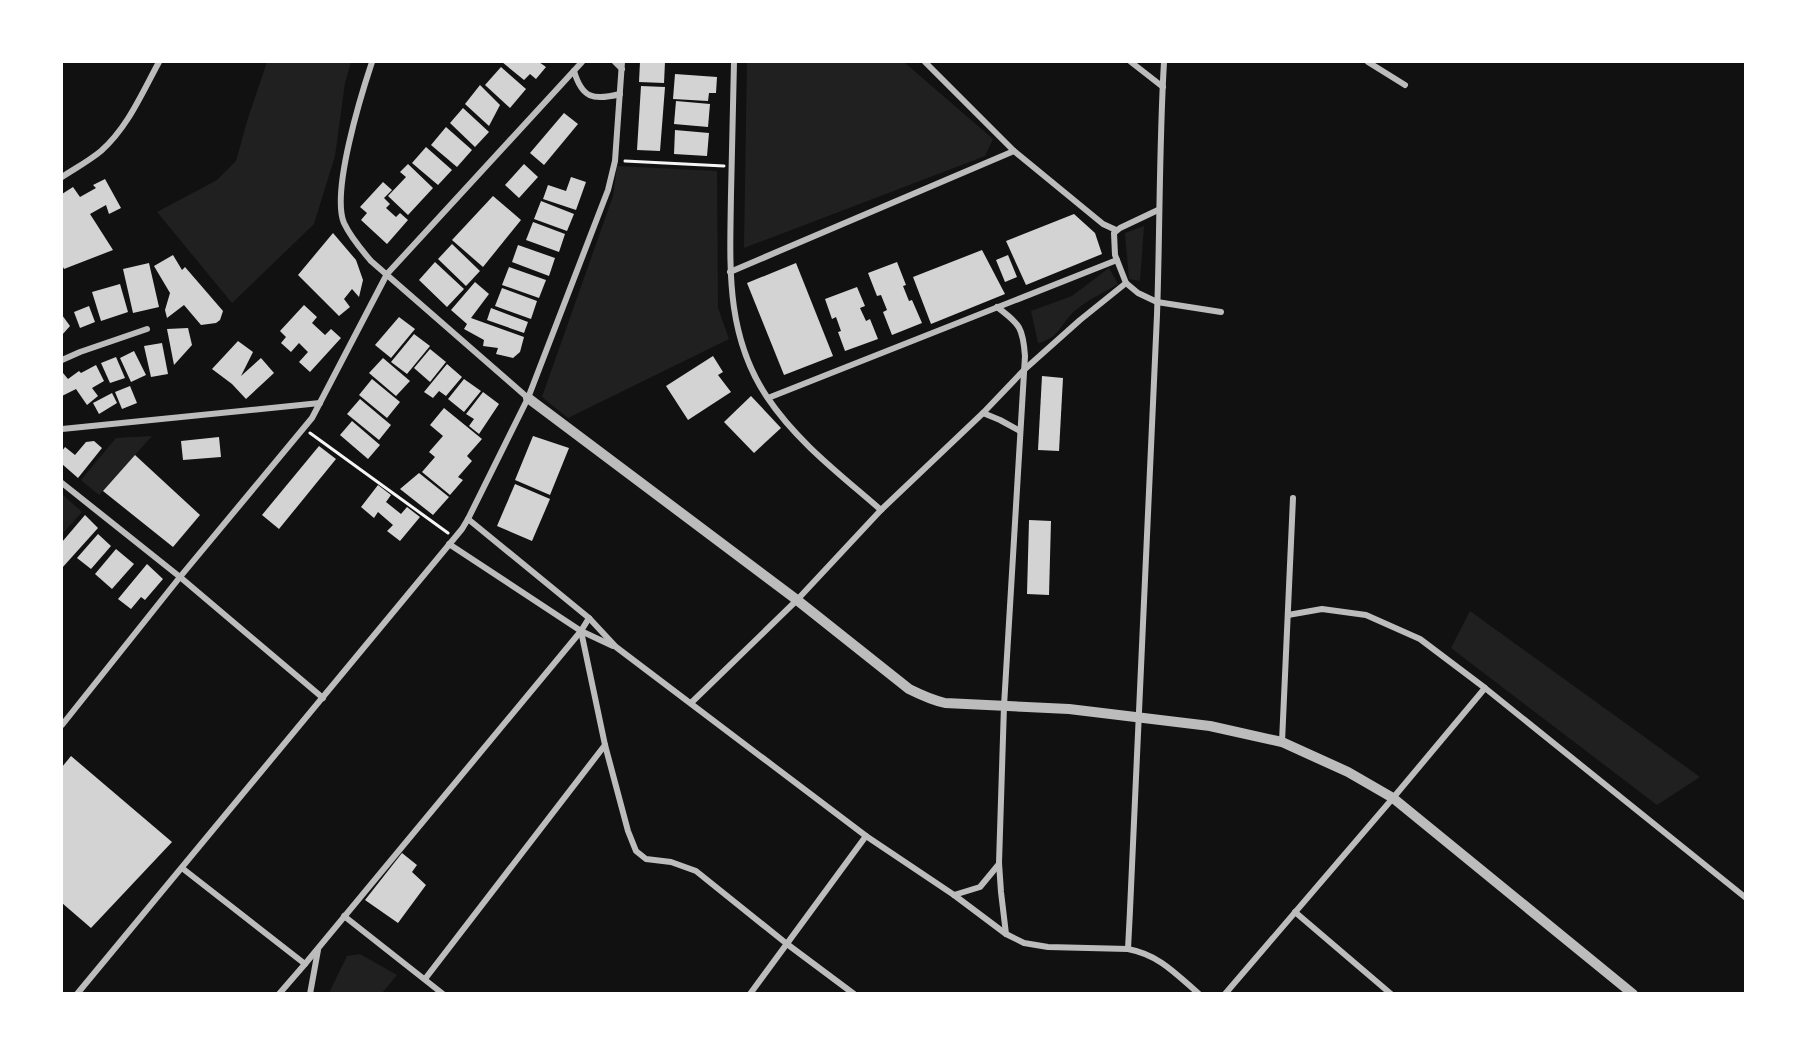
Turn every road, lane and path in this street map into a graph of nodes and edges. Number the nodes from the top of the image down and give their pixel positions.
1 (159, 62) edge
2 (372, 62) edge
3 (582, 62) edge
4 (615, 62) edge
5 (622, 62) edge
6 (734, 62) edge
7 (925, 62) edge
8 (1131, 62) edge
9 (1164, 62) edge
10 (1368, 62) edge
11 (622, 69) junction
12 (573, 71) junction
13 (1405, 85) dead end
14 (1162, 87) junction
15 (620, 94) junction
16 (1014, 151) junction
17 (615, 161) junction
18 (731, 166) junction
19 (62, 177) edge
20 (1158, 210) junction
21 (1116, 230) junction
22 (1117, 260) junction
23 (730, 272) junction
24 (387, 274) junction
25 (1126, 283) junction
26 (1157, 302) junction
27 (997, 307) junction
28 (1221, 312) dead end
29 (147, 328) dead end
30 (62, 360) edge
31 (1025, 369) junction
32 (528, 398) junction
33 (768, 398) junction
34 (320, 403) junction
35 (983, 413) junction
36 (62, 429) edge
37 (303, 429) junction
38 (1020, 431) junction
39 (62, 483) edge
40 (1293, 498) dead end
41 (881, 510) junction
42 (468, 519) junction
43 (454, 538) junction
44 (449, 544) junction
45 (180, 577) junction
46 (797, 600) junction
47 (1287, 615) junction
48 (589, 618) junction
49 (581, 631) junction
50 (616, 647) junction
51 (1485, 688) junction
52 (323, 698) junction
53 (691, 703) junction
54 (1004, 706) junction
55 (1140, 718) junction
56 (62, 725) edge
57 (1282, 742) junction
58 (605, 745) junction
59 (1394, 798) junction
60 (866, 836) junction
61 (999, 863) junction
62 (182, 868) junction
63 (954, 896) junction
64 (1746, 898) edge
65 (1295, 912) junction
66 (344, 916) junction
67 (1006, 934) junction
68 (788, 944) junction
69 (319, 947) junction
70 (1128, 949) junction
71 (305, 964) junction
72 (425, 979) junction
73 (77, 993) edge
74 (279, 993) edge
75 (310, 993) edge
76 (443, 993) edge
77 (750, 993) edge
78 (854, 993) edge
79 (1198, 993) edge
80 (1225, 993) edge
81 (1391, 993) edge
82 (1633, 993) edge

1 - 19 street
2 - 24 street
3 - 12 street
4 - 11 street
5 - 11 street
6 - 18 street
7 - 16 street
8 - 14 street
9 - 14 street
10 - 13 street
11 - 15 street
12 - 15 street
12 - 24 street
14 - 20 street
15 - 17 street
16 - 21 street
16 - 23 street
17 - 18 path
17 - 32 street
18 - 23 street
20 - 21 street
20 - 26 street
21 - 22 street
22 - 25 street
22 - 27 street
23 - 33 street
24 - 32 street
24 - 34 street
25 - 26 street
25 - 31 street
26 - 28 street
26 - 55 street
27 - 31 street
27 - 33 street
29 - 30 street
31 - 35 street
31 - 38 street
32 - 42 street
32 - 46 street
33 - 41 street
34 - 36 street
34 - 37 street
35 - 38 street
35 - 41 street
37 - 43 path
37 - 45 street
38 - 54 street
39 - 45 street
40 - 47 street
41 - 46 street
42 - 43 street
42 - 48 street
43 - 44 street
44 - 49 street
44 - 52 street
45 - 52 street
45 - 56 street
46 - 53 street
46 - 54 street
47 - 51 street
47 - 57 street
48 - 49 street
48 - 50 street
49 - 50 street
49 - 58 street
49 - 66 street
50 - 53 street
51 - 59 street
51 - 64 street
52 - 62 street
53 - 60 street
54 - 55 street
54 - 61 street
55 - 57 street
55 - 70 street
57 - 59 street
58 - 68 street
58 - 72 street
59 - 65 street
59 - 82 street
60 - 63 street
60 - 68 street
61 - 63 street
61 - 67 street
62 - 71 street
62 - 73 street
63 - 67 street
65 - 80 street
65 - 81 street
66 - 69 street
66 - 72 street
67 - 70 street
68 - 77 street
68 - 78 street
69 - 71 street
69 - 75 street
70 - 79 street
71 - 74 street
72 - 76 street

